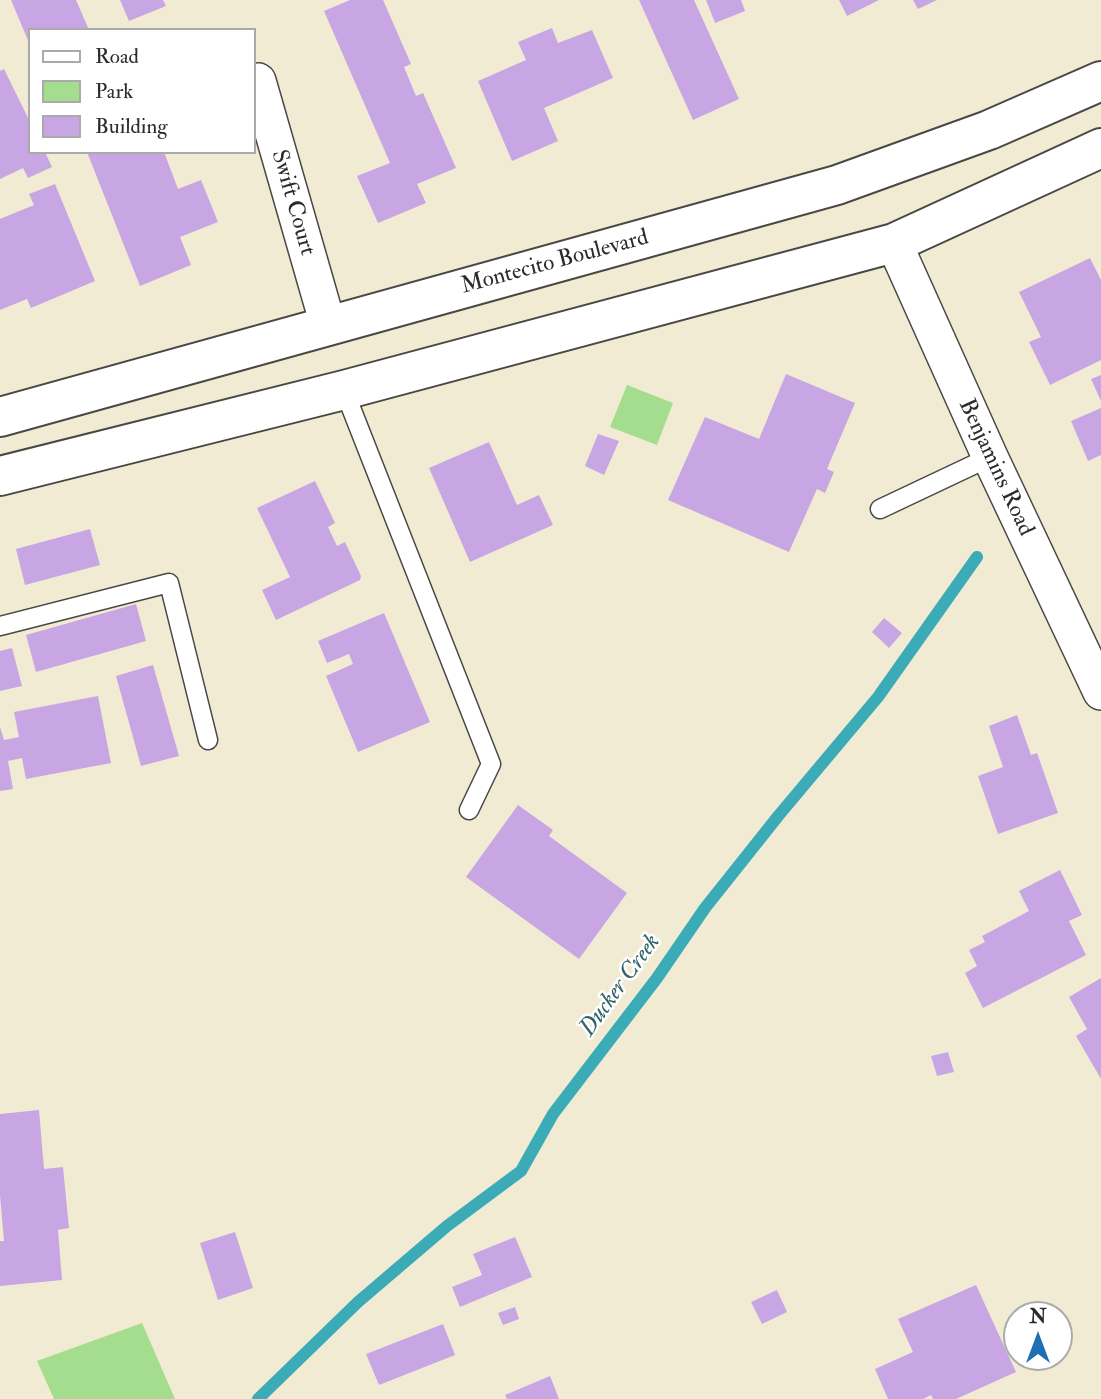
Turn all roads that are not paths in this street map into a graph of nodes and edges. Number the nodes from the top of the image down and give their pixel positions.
1 (258, 81) dead end
2 (1101, 81) edge
3 (1101, 148) edge
4 (894, 243) junction
5 (328, 325) junction
6 (344, 390) junction
7 (0, 416) edge
8 (990, 457) junction
9 (0, 477) edge
10 (880, 509) dead end
11 (0, 626) edge
12 (1101, 692) edge
13 (208, 740) dead end
14 (469, 810) dead end

1 - 5 street, Swift Court
2 - 5 main road, Montecito Boulevard
3 - 4 main road
4 - 6 main road
4 - 8 street, Benjamins Road
5 - 7 main road, Montecito Boulevard
6 - 9 main road
6 - 14 lane
8 - 10 lane
8 - 12 street, Benjamins Road
11 - 13 lane

